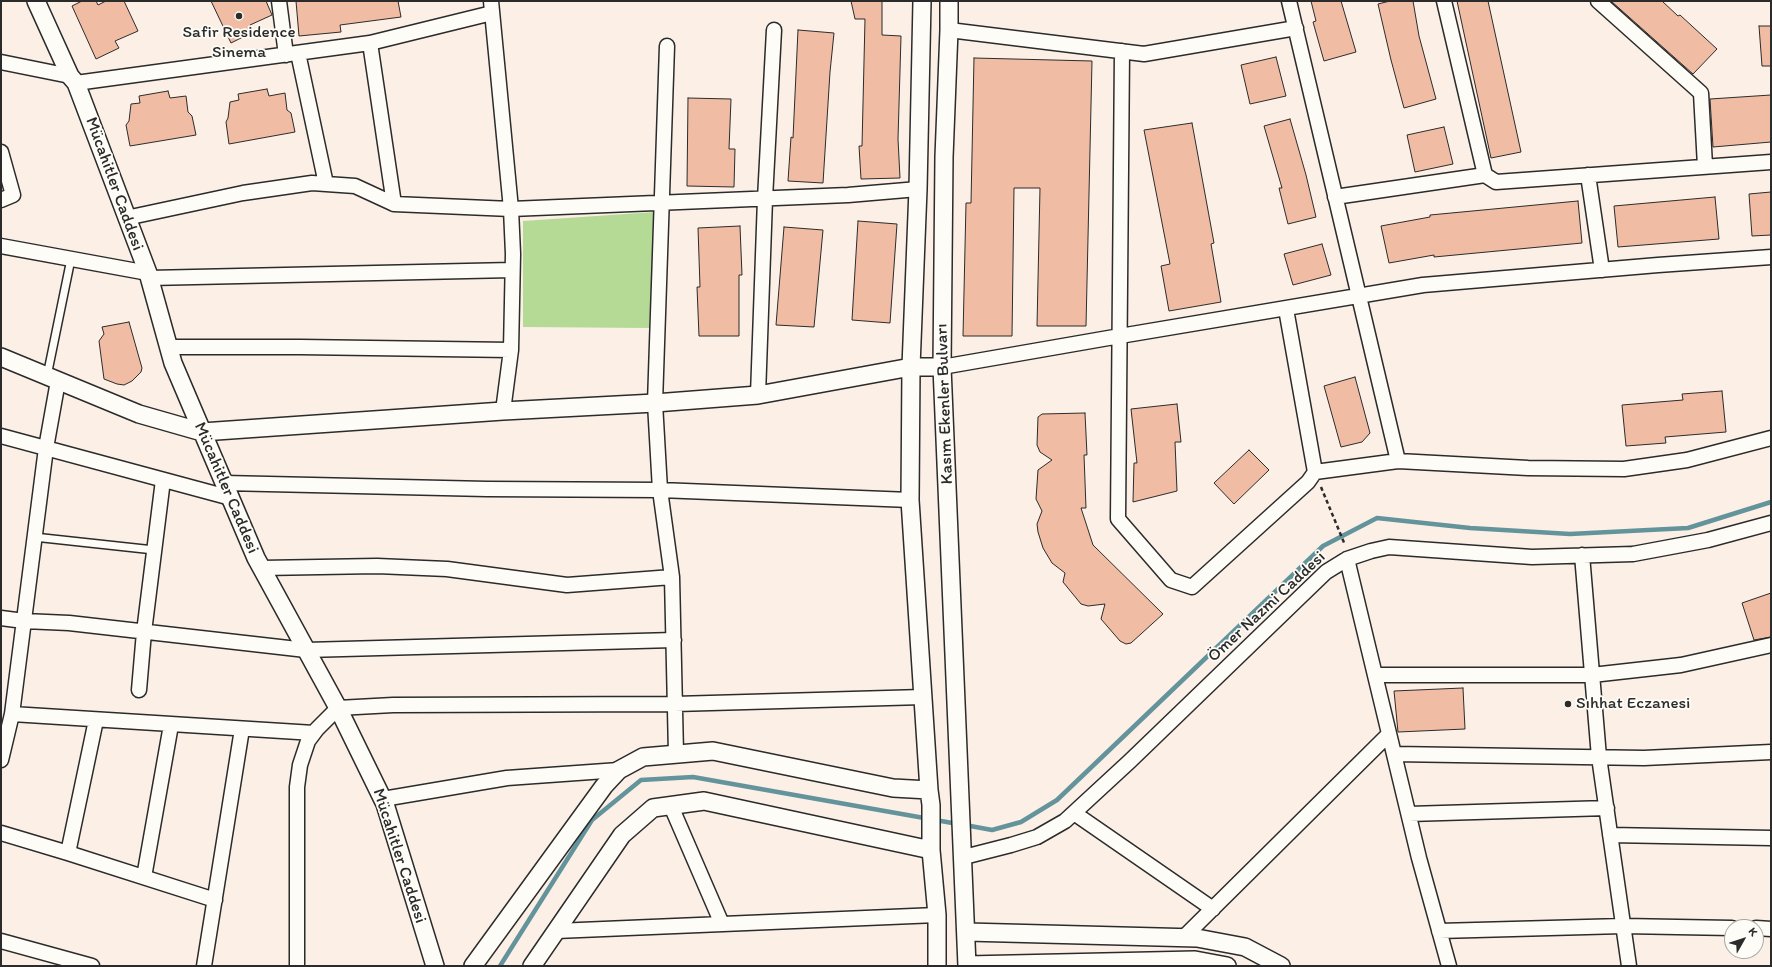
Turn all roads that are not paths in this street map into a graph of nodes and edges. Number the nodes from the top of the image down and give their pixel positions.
1 (36, 1) edge
2 (279, 1) edge
3 (922, 1) edge
4 (949, 1) edge
5 (1289, 1) edge
6 (1444, 1) edge
7 (1598, 1) edge
8 (492, 7) edge
9 (1296, 28) junction
10 (774, 30) dead end
11 (949, 30) junction
12 (370, 43) junction
13 (667, 46) dead end
14 (1122, 51) junction
15 (292, 54) junction
16 (1, 62) edge
17 (73, 80) junction
18 (1, 152) edge
19 (1771, 162) edge
20 (1706, 166) junction
21 (1485, 175) junction
22 (1588, 175) junction
23 (326, 184) junction
24 (918, 189) junction
25 (1335, 197) junction
26 (764, 199) junction
27 (1, 200) edge
28 (662, 203) junction
29 (394, 204) junction
30 (511, 209) junction
31 (126, 218) junction
32 (1, 246) edge
33 (1771, 257) edge
34 (71, 259) junction
35 (512, 270) junction
36 (1602, 270) junction
37 (148, 275) junction
38 (1359, 297) junction
39 (1286, 309) junction
40 (1120, 336) junction
41 (168, 347) junction
42 (511, 350) junction
43 (1, 357) edge
44 (911, 367) junction
45 (942, 367) junction
46 (52, 378) junction
47 (758, 394) junction
48 (655, 403) junction
49 (503, 411) junction
50 (202, 432) junction
51 (1, 436) edge
52 (1771, 438) edge
53 (46, 448) junction
54 (1398, 461) junction
55 (1315, 472) junction
56 (163, 480) junction
57 (660, 490) junction
58 (228, 491) junction
59 (910, 500) junction
60 (1771, 524) edge
61 (34, 537) junction
62 (154, 550) junction
63 (1582, 555) junction
64 (1348, 559) junction
65 (262, 568) junction
66 (672, 577) junction
67 (1, 618) edge
68 (24, 621) junction
69 (144, 632) junction
70 (674, 640) junction
71 (1771, 645) edge
72 (306, 650) junction
73 (1592, 675) junction
74 (1375, 676) junction
75 (138, 690) dead end
76 (922, 697) junction
77 (675, 704) junction
78 (338, 708) junction
79 (12, 714) junction
80 (96, 720) junction
81 (171, 725) junction
82 (242, 729) junction
83 (314, 733) junction
84 (1389, 734) junction
85 (1771, 752) edge
86 (676, 754) junction
87 (1394, 754) junction
88 (1599, 757) junction
89 (1, 760) edge
90 (618, 770) junction
91 (383, 798) junction
92 (930, 798) junction
93 (671, 806) junction
94 (1607, 808) junction
95 (1074, 813) junction
96 (1409, 814) junction
97 (1, 834) edge
98 (1610, 835) junction
99 (1771, 838) edge
100 (931, 844) junction
101 (963, 852) junction
102 (68, 853) junction
103 (144, 877) junction
104 (215, 900) junction
105 (1213, 909) junction
106 (938, 914) junction
107 (722, 924) junction
108 (1623, 926) junction
109 (1724, 928) edge
110 (556, 931) junction
111 (1439, 931) junction
112 (967, 932) junction
113 (1183, 938) junction
114 (1, 941) edge
115 (1195, 963) edge
116 (967, 965) edge
117 (92, 966) edge
118 (204, 966) edge
119 (297, 966) edge
120 (435, 966) edge
121 (473, 966) edge
122 (532, 966) edge
123 (937, 966) edge
124 (1227, 966) edge
125 (1281, 966) edge
126 (1449, 966) edge
127 (1629, 966) edge

1 - 17 street, Mücahitler Caddesi
2 - 15 street
3 - 24 street, Kasım Ekenler Bulvarı
4 - 11 street, Kasım Ekenler Bulvarı
5 - 9 street
6 - 21 street
7 - 20 street
8 - 12 street
8 - 30 street
9 - 14 street
9 - 25 street
10 - 26 street
11 - 14 street
11 - 45 street, Kasım Ekenler Bulvarı
12 - 15 street
12 - 29 street
13 - 28 street
14 - 40 street
15 - 17 street
15 - 23 street
16 - 17 street
17 - 31 street, Mücahitler Caddesi
18 - 27 street
19 - 20 street
20 - 22 street
21 - 22 street
21 - 25 street
22 - 36 street
23 - 29 street
23 - 31 street
24 - 26 street
24 - 44 street, Kasım Ekenler Bulvarı
25 - 38 street
26 - 28 street
26 - 47 street
28 - 30 street
28 - 48 street
29 - 30 street
30 - 35 street
31 - 37 street, Mücahitler Caddesi
32 - 34 street
33 - 36 street
34 - 37 street
34 - 46 lane
35 - 37 street
35 - 42 street
36 - 38 street
37 - 41 street, Mücahitler Caddesi
38 - 39 street
38 - 54 street
39 - 40 street
39 - 55 street
40 - 45 street
40 - 55 street
41 - 42 street
41 - 50 street, Mücahitler Caddesi
42 - 49 street
43 - 46 street
44 - 45 street
44 - 47 street
44 - 59 street, Kasım Ekenler Bulvarı
45 - 101 street, Kasım Ekenler Bulvarı
46 - 50 street
46 - 53 street
47 - 48 street
48 - 49 street
48 - 57 street
49 - 50 street
50 - 58 street, Mücahitler Caddesi
51 - 53 street
52 - 54 street
53 - 56 street
53 - 61 street
54 - 55 street
56 - 58 street
56 - 62 street
57 - 58 street
57 - 59 street
57 - 66 street
58 - 65 street, Mücahitler Caddesi
59 - 76 street, Kasım Ekenler Bulvarı
60 - 63 street, Ömer Nazmi Caddesi
61 - 62 lane
61 - 68 street
62 - 69 street
63 - 64 street, Ömer Nazmi Caddesi
63 - 73 street
64 - 74 street
64 - 95 street, Ömer Nazmi Caddesi
65 - 66 street
65 - 72 street, Mücahitler Caddesi
66 - 70 street
67 - 68 street
68 - 69 street
68 - 79 street
69 - 72 street
69 - 75 street
70 - 72 street
70 - 77 street
71 - 73 street
72 - 78 street, Mücahitler Caddesi
73 - 74 street
73 - 88 street
74 - 84 street
76 - 77 street
76 - 92 street, Kasım Ekenler Bulvarı
77 - 78 street
77 - 86 street
78 - 83 street
78 - 91 street, Mücahitler Caddesi
79 - 80 street
79 - 89 street
80 - 81 street
80 - 102 street
81 - 82 street
81 - 103 street
82 - 83 street
82 - 104 street
83 - 119 street
84 - 87 street
84 - 105 street
85 - 88 street
86 - 90 street
86 - 92 street
87 - 88 street
87 - 96 street
88 - 94 street
90 - 91 street
90 - 121 street
91 - 120 street, Mücahitler Caddesi
92 - 100 street, Kasım Ekenler Bulvarı
93 - 100 street
93 - 107 street
93 - 110 street
94 - 96 street
94 - 98 street
95 - 101 street, Ömer Nazmi Caddesi
95 - 105 street
96 - 111 street
97 - 102 street
98 - 99 street
98 - 108 street
100 - 106 street
101 - 112 street
102 - 103 street
103 - 104 street
104 - 118 street
105 - 113 street
106 - 107 street
106 - 123 street
107 - 110 street
108 - 109 street
108 - 111 street
108 - 127 street
110 - 122 street
111 - 126 street
112 - 113 street
112 - 116 street
113 - 125 street
114 - 117 street
115 - 116 street
115 - 124 street

